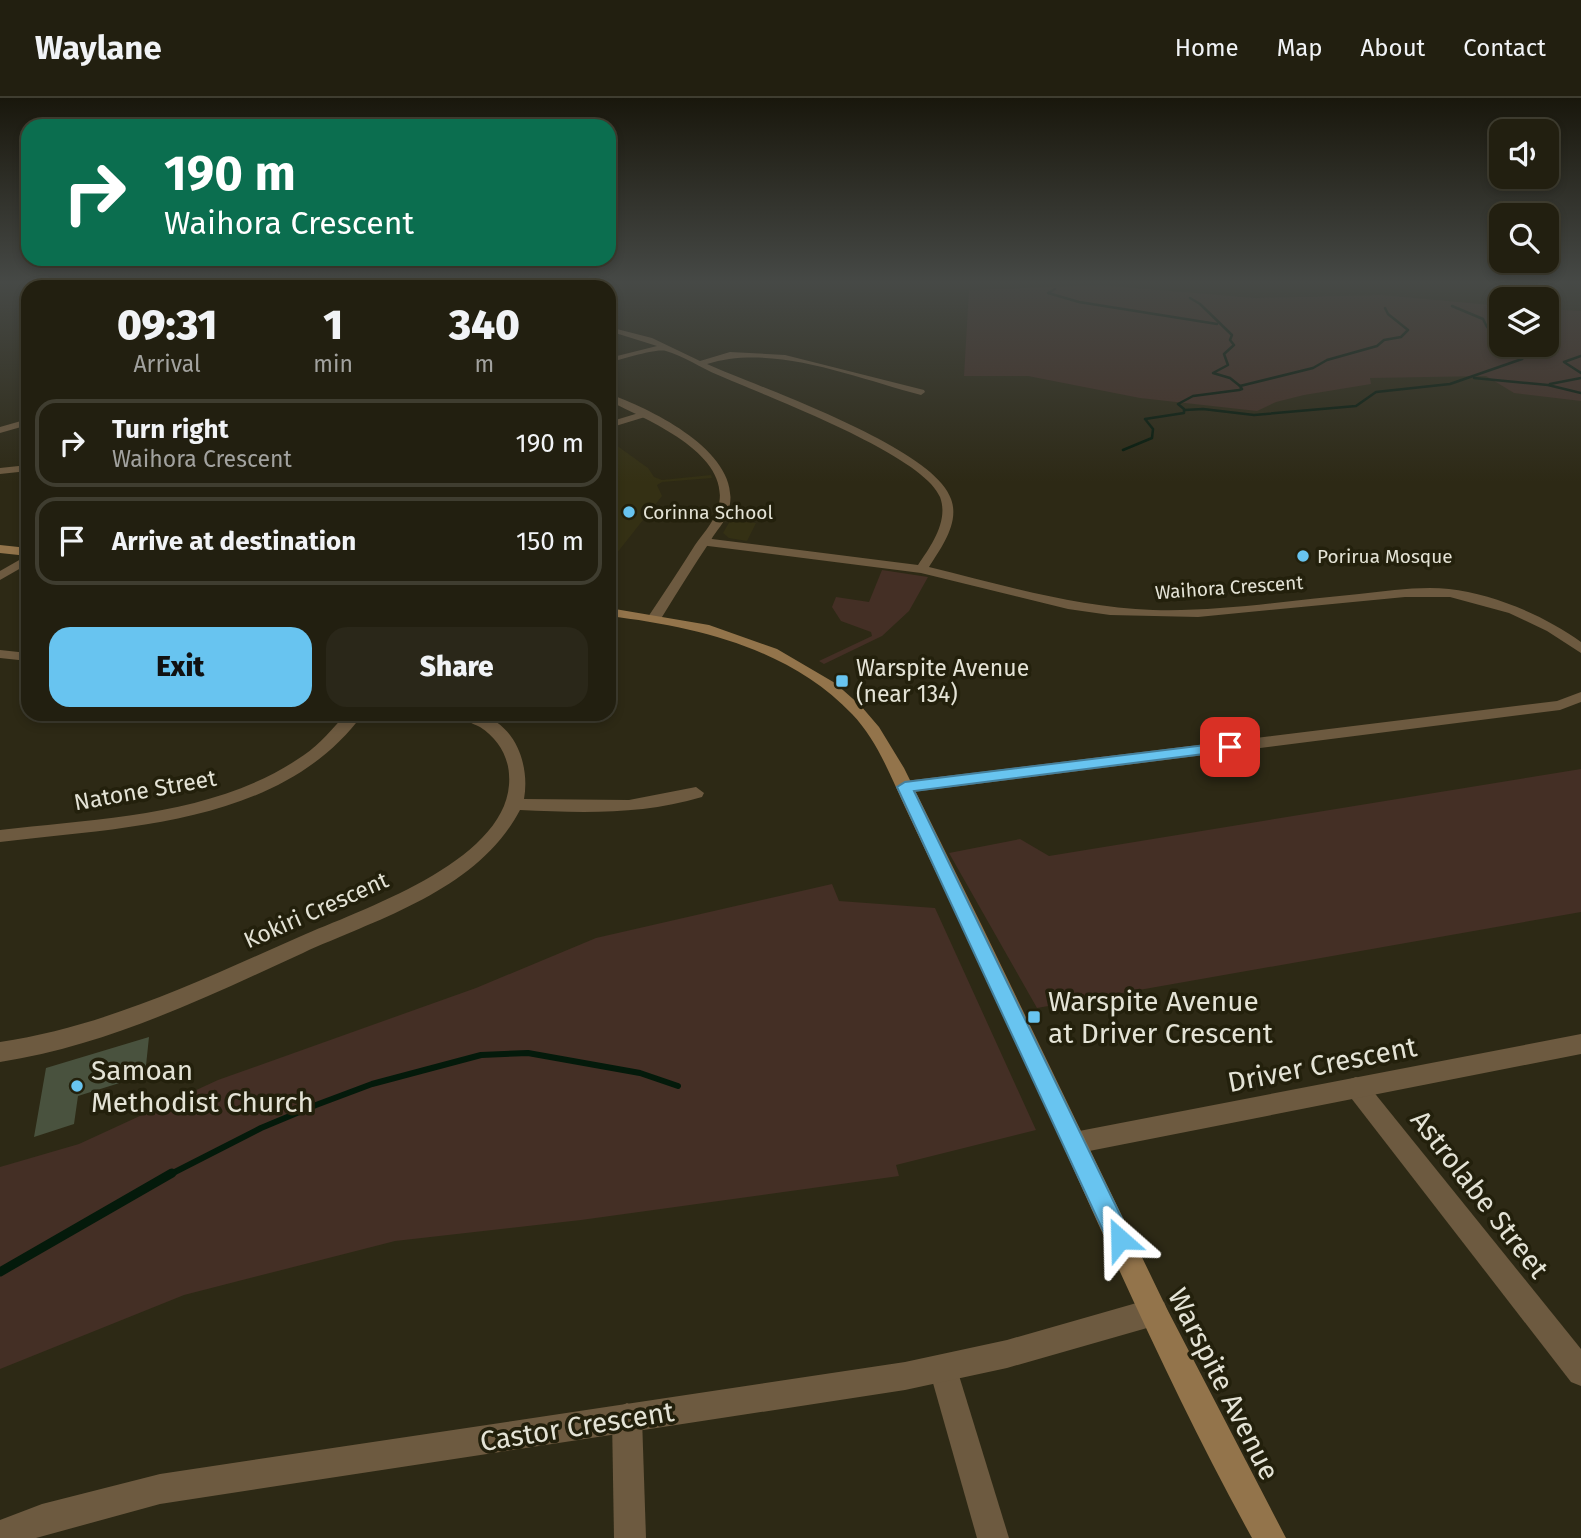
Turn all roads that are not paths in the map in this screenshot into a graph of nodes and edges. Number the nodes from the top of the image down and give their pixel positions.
1 (664, 348) joint
2 (616, 358) edge
3 (698, 364) junction
4 (921, 393) dead end
5 (616, 401) edge
6 (642, 415) junction
7 (616, 423) edge
8 (21, 424) edge
9 (0, 430) edge
10 (21, 469) edge
11 (0, 471) edge
12 (704, 542) junction
13 (0, 550) edge
14 (21, 552) edge
15 (21, 563) edge
16 (921, 569) junction
17 (0, 576) edge
18 (616, 613) edge
19 (655, 617) junction
20 (1581, 649) edge
21 (0, 654) edge
22 (21, 656) edge
23 (1581, 697) edge
24 (348, 721) edge
25 (479, 721) edge
26 (905, 787) junction
27 (696, 793) dead end
28 (514, 804) junction
29 (0, 836) edge
30 (1581, 1044) edge
31 (0, 1052) edge
32 (1356, 1087) junction
33 (1074, 1143) junction
34 (1154, 1312) junction
35 (943, 1369) junction
36 (1581, 1372) edge
37 (627, 1418) junction
38 (0, 1536) edge
39 (629, 1538) edge
40 (993, 1538) edge
41 (1270, 1538) edge

1 - 2 street
1 - 3 street
3 - 4 street
3 - 16 street
5 - 6 street
6 - 7 street
6 - 12 street
8 - 9 street
10 - 11 street
12 - 16 street, Waihora Crescent
12 - 19 street
13 - 14 main road
15 - 17 street
16 - 20 street, Waihora Crescent
18 - 19 main road, Warspite Avenue
19 - 26 main road, Warspite Avenue
21 - 22 street
23 - 26 street
24 - 29 street, Natone Street
25 - 28 street, Kokiri Crescent
26 - 33 main road, Warspite Avenue
27 - 28 street
28 - 31 street, Kokiri Crescent
30 - 32 street, Driver Crescent
32 - 33 street, Driver Crescent
32 - 36 street, Astrolabe Street
33 - 34 main road, Warspite Avenue
34 - 35 street, Castor Crescent
34 - 41 main road, Warspite Avenue
35 - 37 street, Castor Crescent
35 - 40 street
37 - 38 street, Castor Crescent
37 - 39 street

